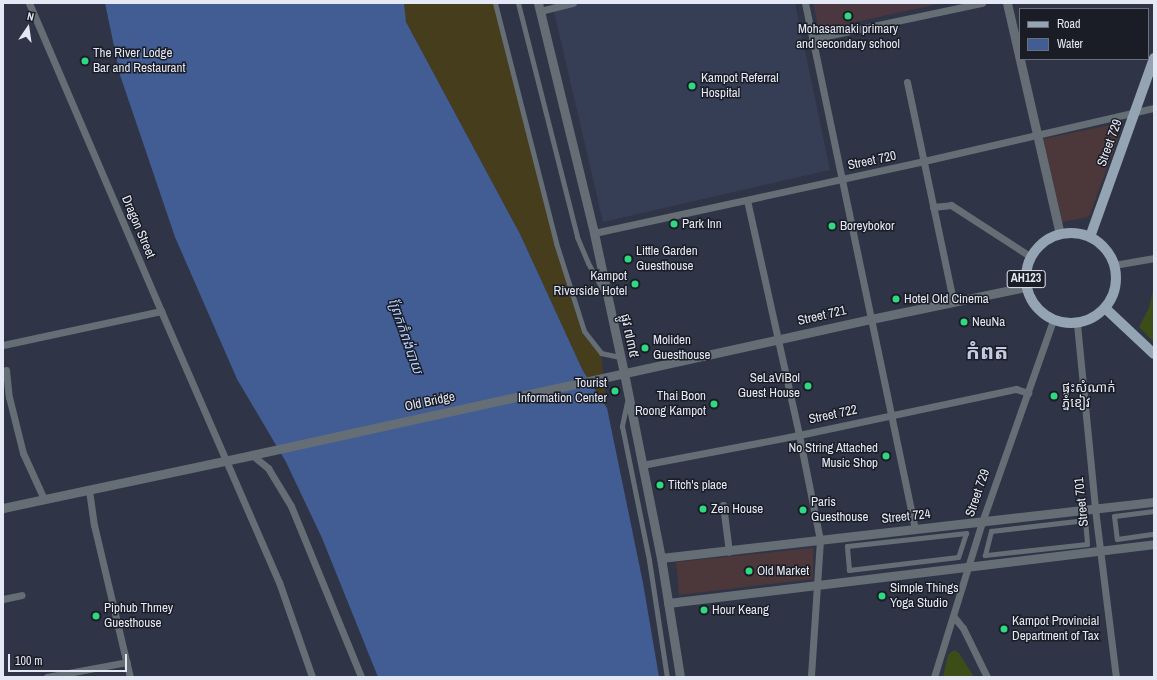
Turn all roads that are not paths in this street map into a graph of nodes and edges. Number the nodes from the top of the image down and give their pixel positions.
1 (29, 3) edge
2 (495, 3) edge
3 (518, 3) edge
4 (573, 3) edge
5 (805, 3) edge
6 (982, 3) edge
7 (1007, 3) edge
8 (539, 7) edge
9 (812, 39) junction
10 (1019, 58) edge
11 (1154, 58) edge
12 (1020, 60) edge
13 (907, 82) dead end
14 (1154, 108) edge
15 (1135, 113) junction
16 (1036, 135) junction
17 (924, 161) junction
18 (840, 180) junction
19 (748, 200) junction
20 (933, 207) junction
21 (594, 233) junction
22 (1060, 234) junction
23 (1090, 237) junction
24 (1031, 257) junction
25 (1154, 258) edge
26 (1114, 265) junction
27 (1026, 287) junction
28 (608, 300) junction
29 (953, 301) junction
30 (1105, 308) junction
31 (161, 311) junction
32 (871, 319) junction
33 (1052, 320) junction
34 (1077, 324) junction
35 (778, 340) junction
36 (3, 345) edge
37 (1154, 354) edge
38 (620, 357) junction
39 (6, 370) dead end
40 (624, 373) junction
41 (1028, 392) junction
42 (628, 397) junction
43 (891, 415) junction
44 (799, 434) junction
45 (255, 455) junction
46 (226, 461) junction
47 (642, 465) junction
48 (89, 490) junction
49 (44, 499) junction
50 (1154, 502) edge
51 (724, 505) dead end
52 (3, 508) edge
53 (1095, 509) junction
54 (1154, 511) edge
55 (982, 522) junction
56 (915, 529) junction
57 (991, 532) joint
58 (1154, 534) edge
59 (820, 540) junction
60 (1154, 544) edge
61 (847, 546) joint
62 (1100, 551) junction
63 (729, 552) junction
64 (661, 558) junction
65 (969, 567) junction
66 (817, 585) junction
67 (22, 595) dead end
68 (3, 599) edge
69 (668, 603) junction
70 (954, 617) junction
71 (127, 662) junction
72 (312, 676) edge
73 (46, 677) edge
74 (130, 677) edge
75 (304, 677) edge
76 (362, 677) edge
77 (667, 677) edge
78 (680, 677) edge
79 (811, 677) edge
80 (934, 677) edge
81 (987, 677) edge
82 (1116, 677) edge

1 - 31 street, Dragon Street
2 - 38 street
3 - 28 street
4 - 8 street
5 - 9 street
6 - 9 street
7 - 10 street
8 - 21 street, ផ្លូវ ៧៣៥
9 - 18 street
11 - 15 main road, Street 729
12 - 16 street
13 - 17 street
14 - 15 street, Street 720
15 - 16 street, Street 720
15 - 23 main road, Street 729
16 - 17 street, Street 720
16 - 22 street
17 - 18 street, Street 720
17 - 20 street
18 - 19 street, Street 720
18 - 32 street
19 - 21 street, Street 720
19 - 35 street
20 - 24 street
20 - 29 street
21 - 28 street, ផ្លូវ ៧៣៥
22 - 23 main road, AH123
22 - 24 main road, AH123
23 - 26 main road, AH123
24 - 27 main road, AH123
25 - 26 street
26 - 30 main road, AH123
27 - 29 street, Street 721
27 - 33 main road, AH123
28 - 38 street, ផ្លូវ ៧៣៥
29 - 32 street, Street 721
30 - 34 main road, AH123
30 - 37 main road
31 - 36 street
31 - 46 street, Dragon Street
32 - 35 street, Street 721
32 - 43 street
33 - 34 main road, AH123
33 - 41 street, Street 729
34 - 53 street, Street 701
35 - 40 street, Street 721
35 - 44 street
38 - 40 street, ផ្លូវ ៧៣៥
39 - 49 street
40 - 42 street, ផ្លូវ ៧៣៥
40 - 45 street, Old Bridge
41 - 43 street, Street 722
41 - 55 street, Street 729
42 - 47 street, ផ្លូវ ៧៣៥
42 - 77 street
43 - 44 street, Street 722
43 - 56 street
44 - 47 street, Street 722
44 - 59 street
45 - 46 street, Old Bridge
45 - 76 street
46 - 48 street, Old Bridge
46 - 72 street, Dragon Street
47 - 64 street, ផ្លូវ ៧៣៥
48 - 49 street, Old Bridge
48 - 71 street
49 - 52 street, Old Bridge
50 - 53 street, Street 724
51 - 63 street
53 - 55 street, Street 724
53 - 62 street, Street 701
54 - 58 street
55 - 56 street, Street 724
55 - 65 street, Street 729
56 - 59 street, Street 724
57 - 57 street
59 - 63 street, Street 724
59 - 66 street
60 - 62 street
61 - 61 street
62 - 65 street
62 - 82 street, Street 701
63 - 64 street, Street 724
64 - 69 street, ផ្លូវ ៧៣៥
65 - 66 street
65 - 70 street, Street 729
66 - 69 street
66 - 79 street
67 - 68 street
69 - 78 street, ផ្លូវ ៧៣៥
70 - 80 street, Street 729
70 - 81 street
71 - 73 street
71 - 74 street
72 - 75 street

